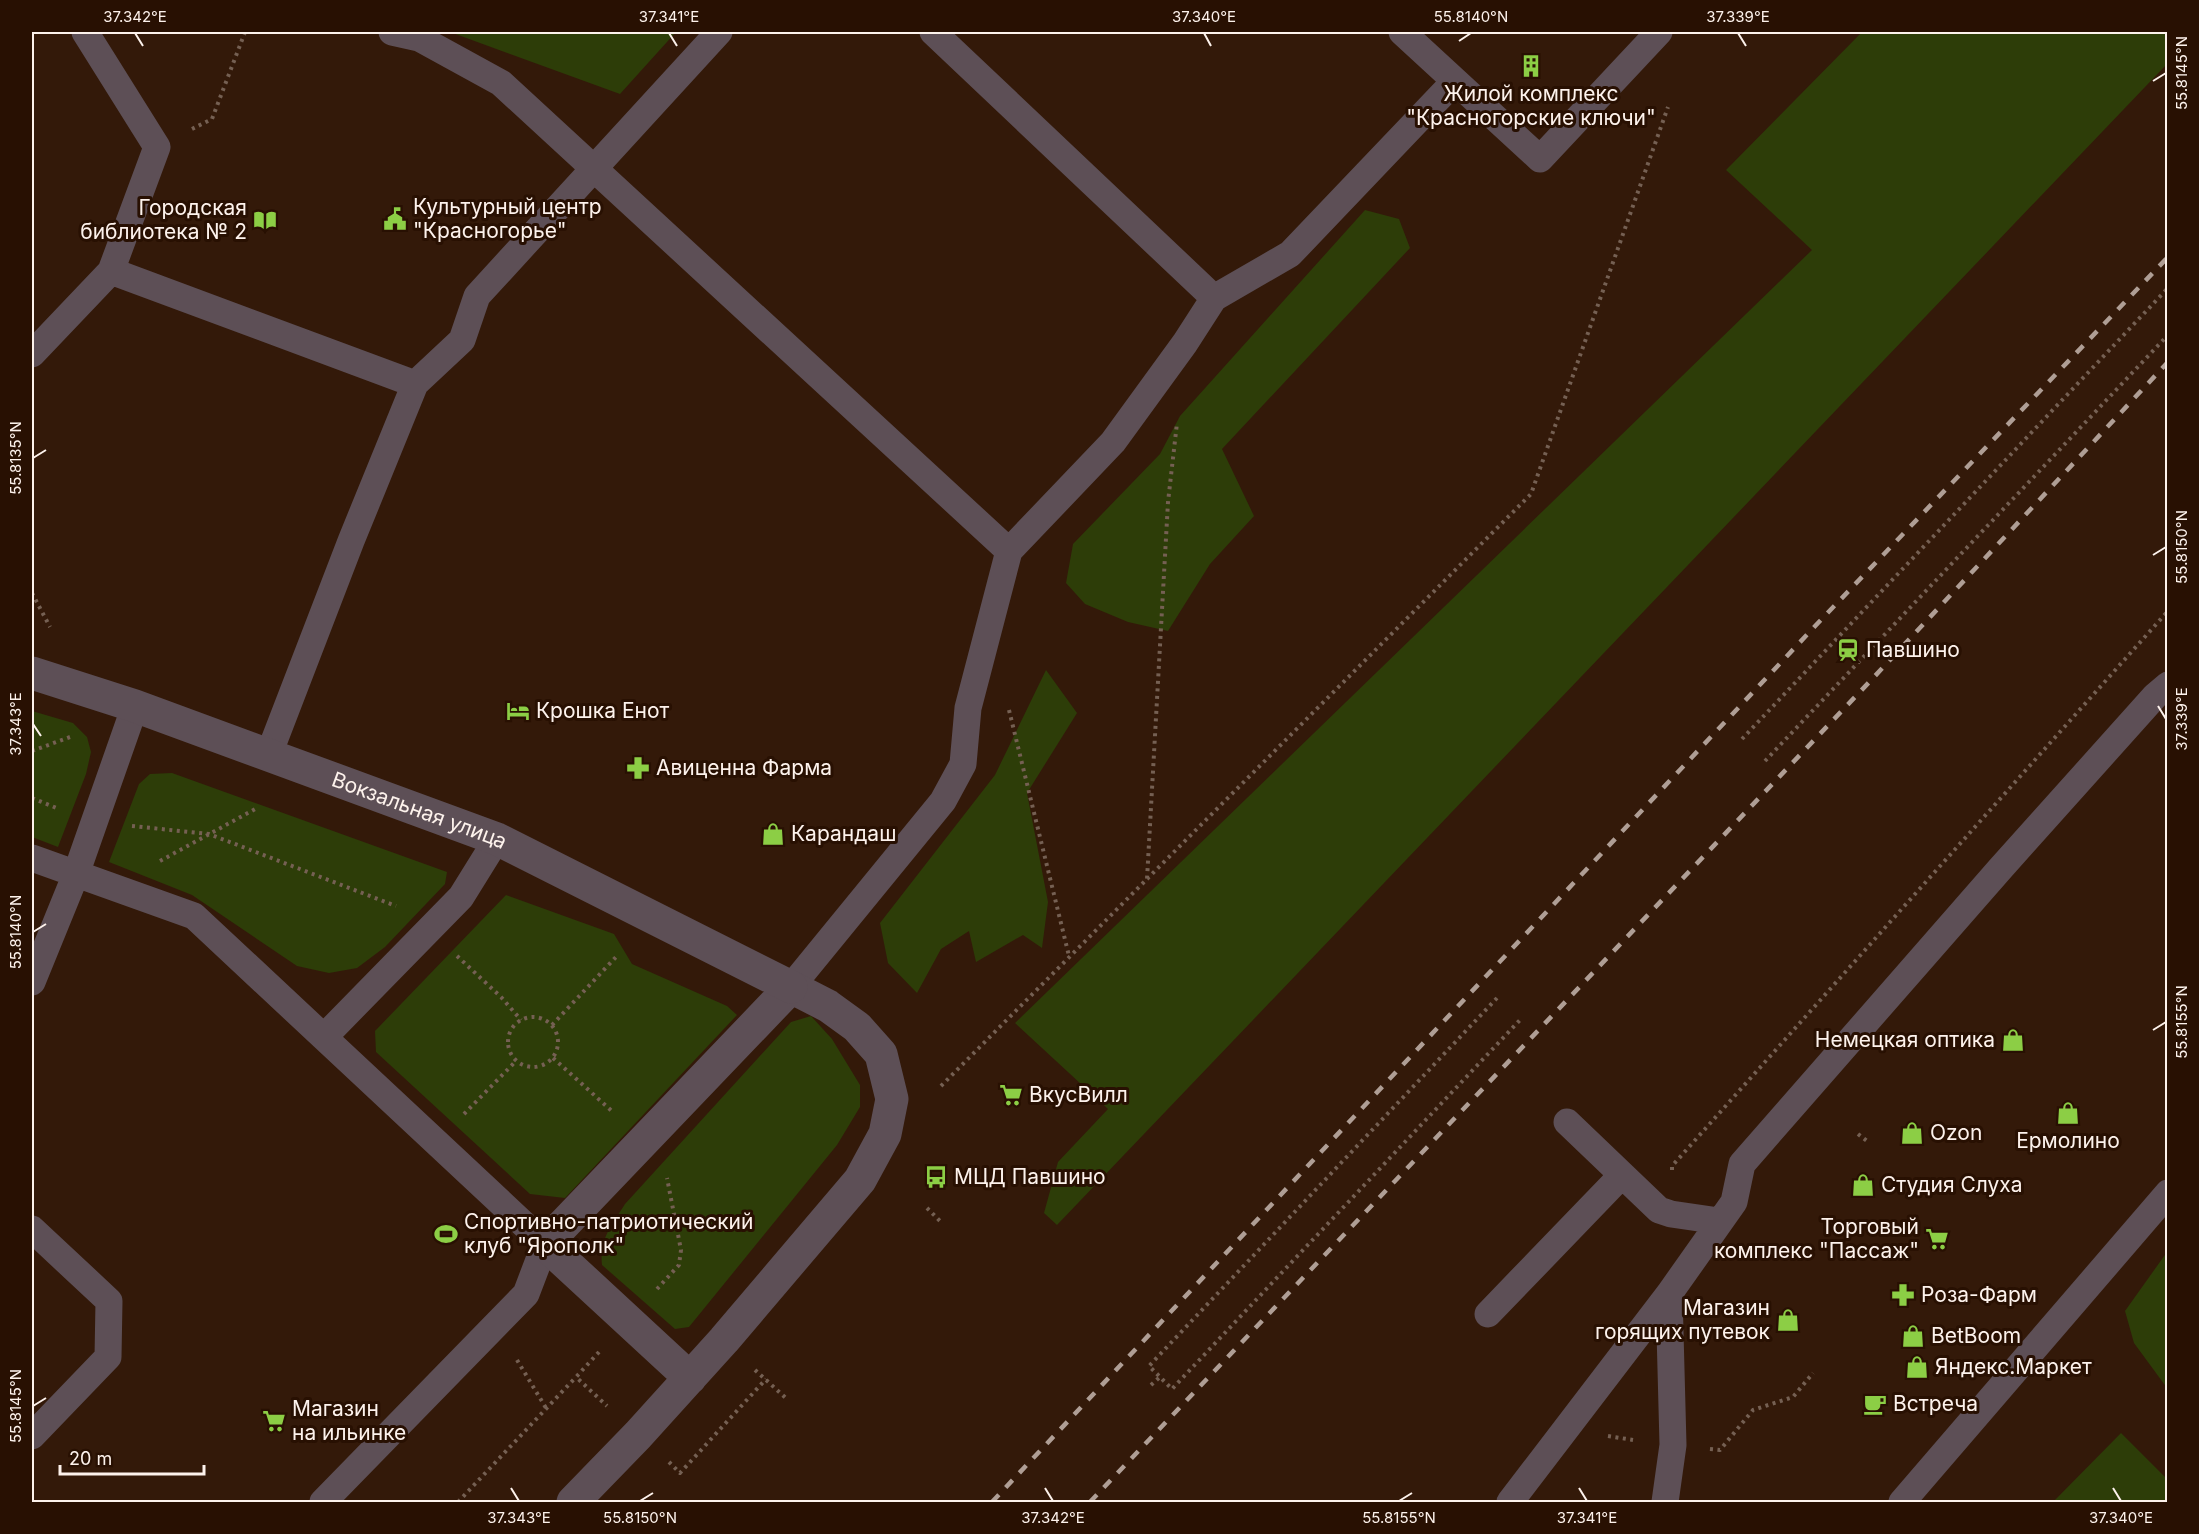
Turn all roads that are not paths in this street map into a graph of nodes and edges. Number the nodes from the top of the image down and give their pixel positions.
1 (85, 32) edge
2 (392, 32) edge
3 (719, 32) edge
4 (933, 32) edge
5 (1402, 32) edge
6 (1659, 32) edge
7 (1455, 81) junction
8 (594, 169) junction
9 (111, 271) junction
10 (1214, 298) junction
11 (32, 354) edge
12 (415, 384) junction
13 (1009, 551) junction
14 (32, 673) edge
15 (2168, 685) edge
16 (135, 706) junction
17 (269, 754) junction
18 (497, 839) junction
19 (32, 858) edge
20 (76, 874) junction
21 (32, 982) edge
22 (791, 987) junction
23 (324, 1037) junction
24 (1567, 1122) dead end
25 (1622, 1175) junction
26 (2168, 1193) edge
27 (1719, 1221) junction
28 (32, 1229) edge
29 (545, 1244) junction
30 (1670, 1294) junction
31 (1488, 1314) dead end
32 (690, 1378) junction
33 (32, 1436) edge
34 (322, 1503) edge
35 (573, 1503) edge
36 (1510, 1503) edge
37 (1665, 1503) edge
38 (1902, 1503) edge

1 - 9 lane
2 - 8 lane
3 - 8 lane
4 - 10 lane
5 - 7 lane
6 - 7 lane
7 - 10 lane
8 - 12 lane
8 - 13 lane
9 - 11 lane
9 - 12 lane
10 - 13 lane
12 - 17 lane
13 - 22 lane
14 - 16 street, Вокзальная улица
15 - 27 lane
16 - 17 street, Вокзальная улица
16 - 20 lane
17 - 18 street, Вокзальная улица
18 - 22 street, Вокзальная улица
18 - 23 lane
19 - 20 lane
20 - 21 lane
20 - 23 lane
22 - 29 street
22 - 32 street, Вокзальная улица
23 - 29 lane
24 - 25 lane
25 - 27 lane
25 - 31 lane
26 - 38 lane
27 - 30 lane
28 - 33 lane
29 - 32 street
29 - 34 lane
30 - 36 lane
30 - 37 lane
32 - 35 street, Вокзальная улица

